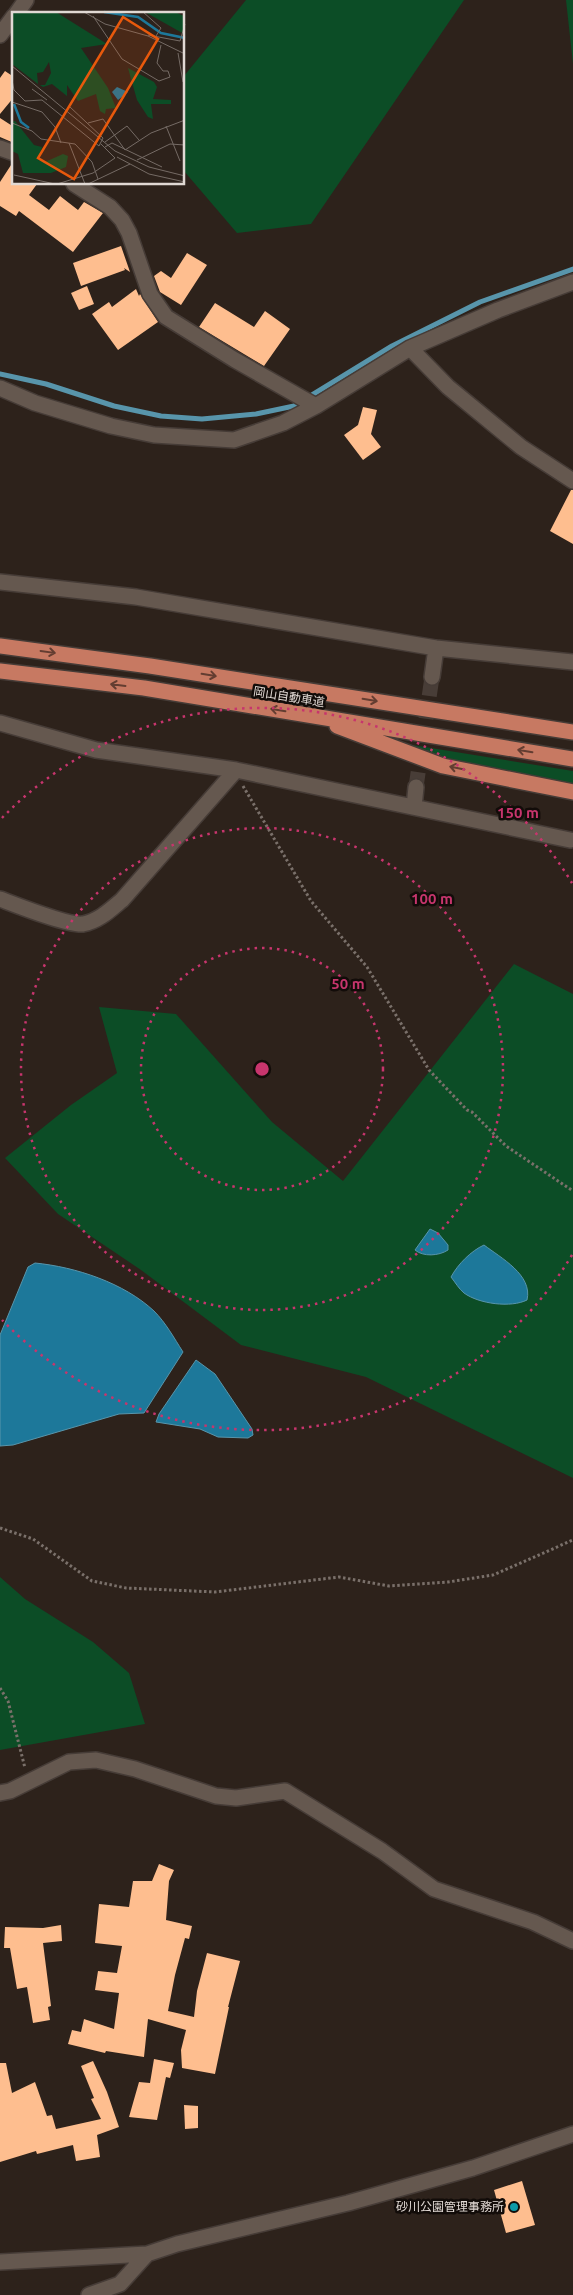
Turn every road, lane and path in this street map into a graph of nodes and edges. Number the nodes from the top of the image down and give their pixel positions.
1 (26, 0) edge
2 (17, 12) edge
3 (12, 19) edge
4 (0, 35) edge
5 (0, 148) edge
6 (12, 153) edge
7 (76, 185) edge
8 (573, 282) edge
9 (410, 348) junction
10 (0, 388) edge
11 (308, 402) junction
12 (573, 481) edge
13 (0, 582) edge
14 (0, 646) edge
15 (436, 648) junction
16 (573, 662) edge
17 (0, 671) edge
18 (432, 676) tunnel mouth
19 (304, 714) junction
20 (503, 721) junction
21 (0, 724) edge
22 (573, 728) edge
23 (573, 732) edge
24 (573, 759) edge
25 (236, 770) junction
26 (416, 787) tunnel mouth
27 (573, 792) edge
28 (414, 807) junction
29 (570, 840) dead end
30 (0, 899) edge
31 (573, 1191) edge
32 (0, 1528) edge
33 (573, 1540) edge
34 (0, 1688) edge
35 (28, 1782) junction
36 (0, 1793) edge
37 (573, 1941) edge
38 (573, 2134) edge
39 (147, 2254) junction
40 (0, 2262) edge
41 (89, 2295) edge

1 - 2 street
3 - 4 street
5 - 6 street
7 - 11 street
8 - 9 street
9 - 11 street
9 - 12 street
10 - 11 street
13 - 15 street
14 -> 20 highway, 岡山自動車道
15 - 16 street
15 - 18 street
19 -> 17 highway, 岡山自動車道
24 -> 19 highway, 岡山自動車道
27 -> 19 highway
20 - 22 highway
20 - 23 highway, 岡山自動車道
21 - 25 street
25 - 28 street
25 - 30 street
25 - 31 path
26 - 28 street
28 - 29 street
32 - 33 path
34 - 35 path
35 - 36 street
35 - 37 street
38 - 39 street
39 - 40 street
39 - 41 street

